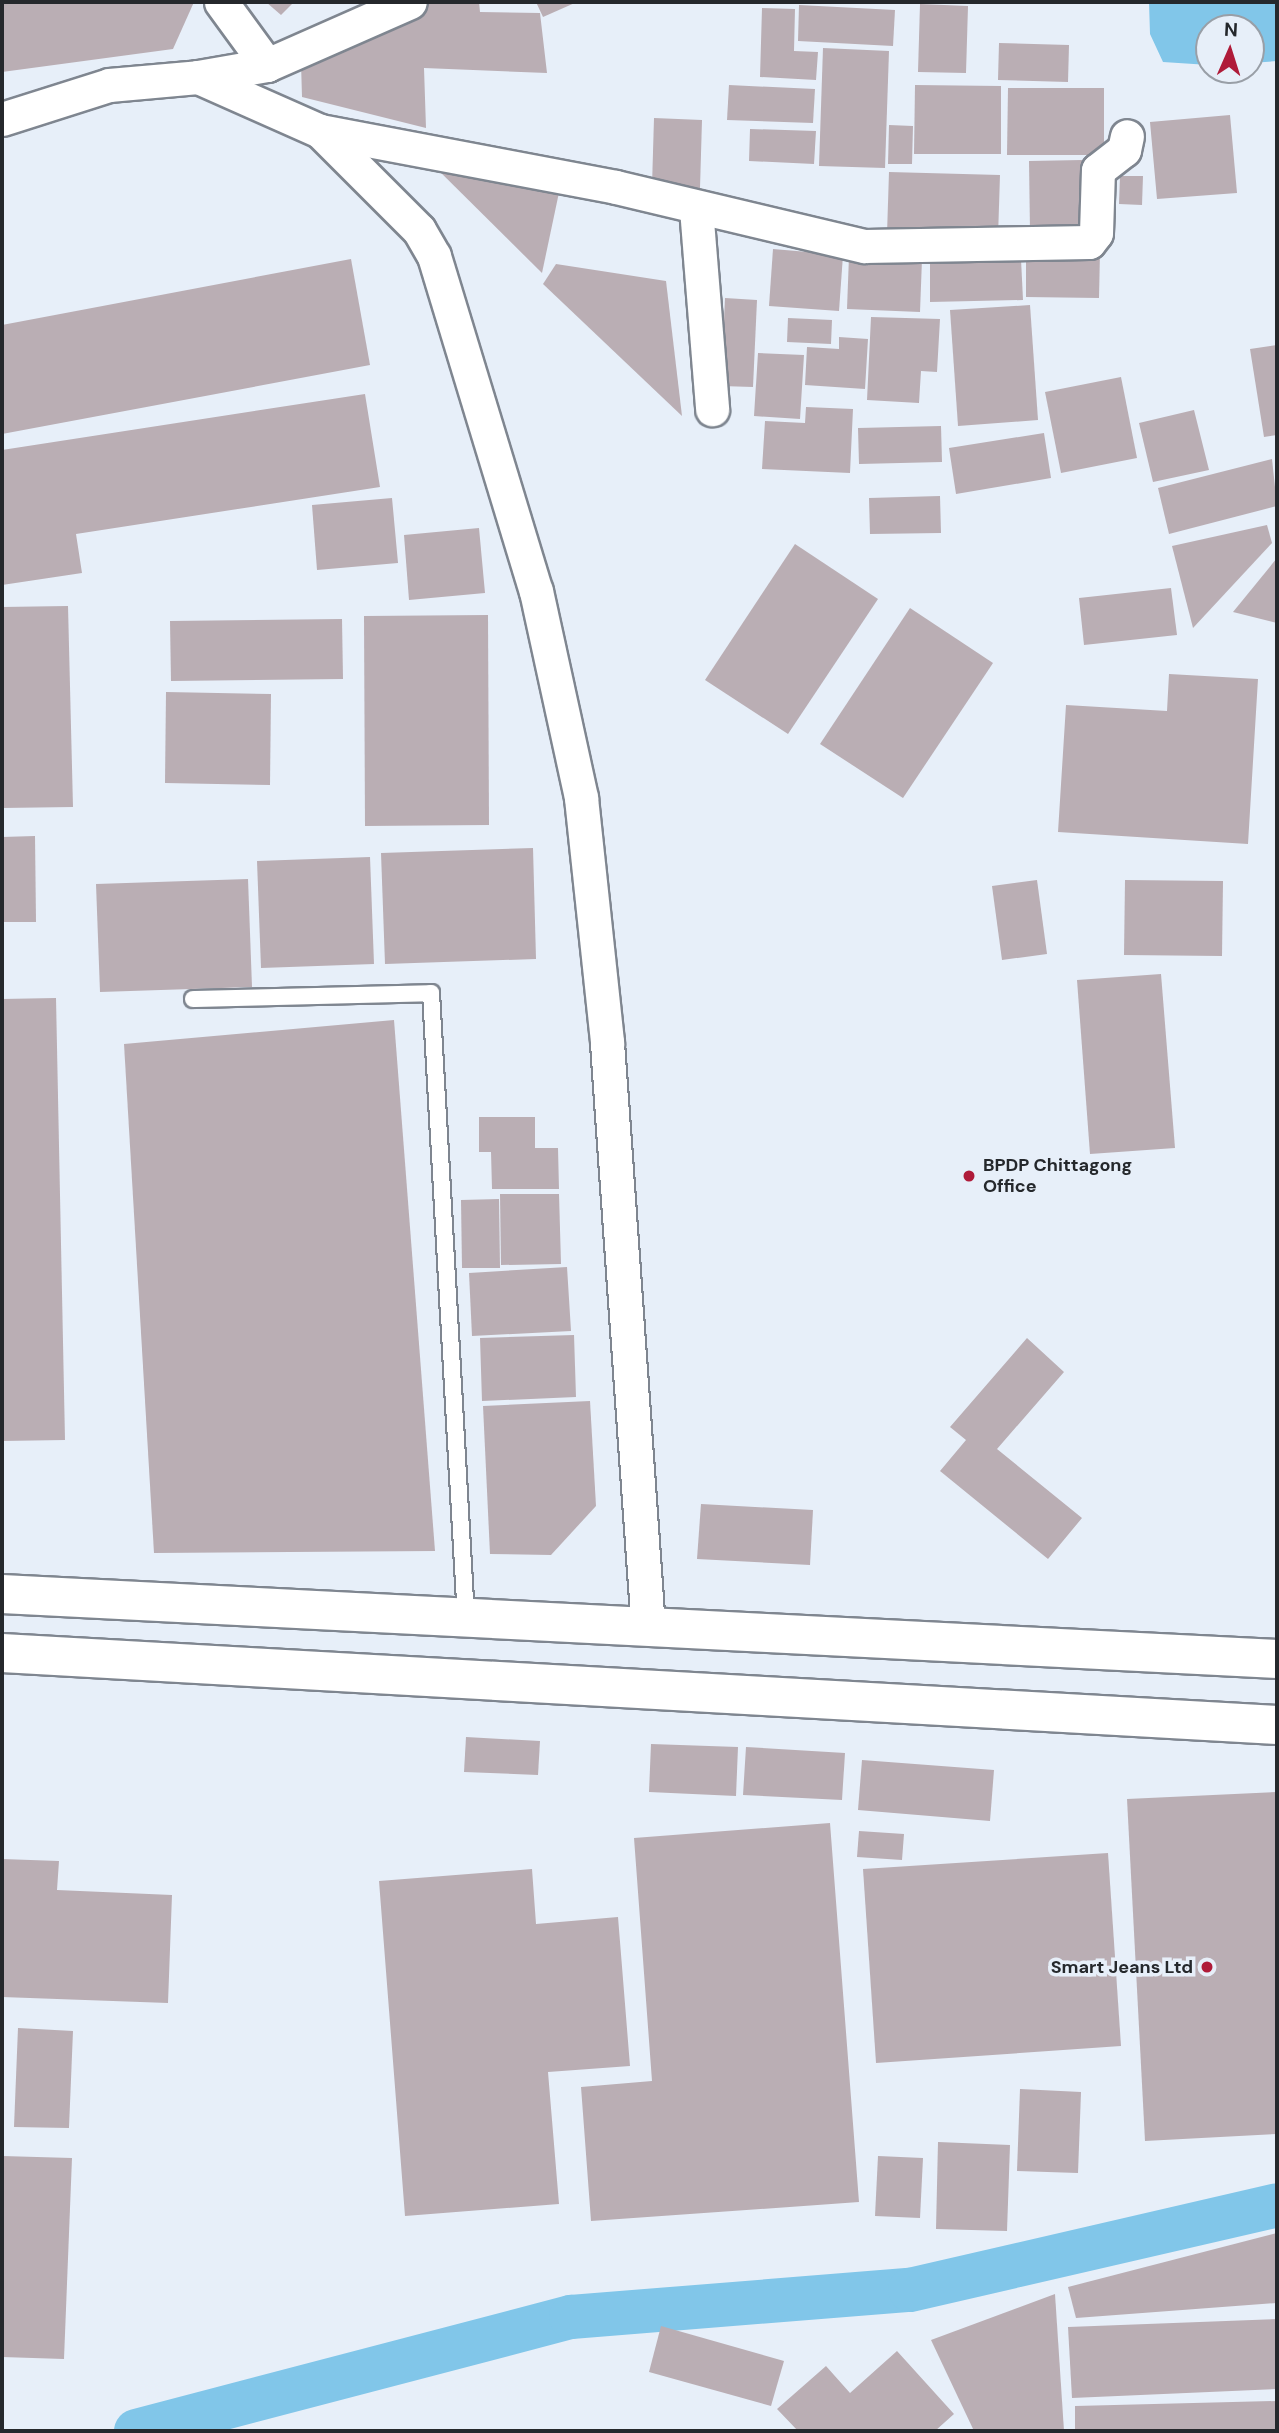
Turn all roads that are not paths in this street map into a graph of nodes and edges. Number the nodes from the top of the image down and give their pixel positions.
1 (222, 2) edge
2 (410, 2) edge
3 (267, 65) junction
4 (198, 77) junction
5 (2, 119) edge
6 (320, 131) junction
7 (1127, 136) dead end
8 (696, 208) junction
9 (712, 409) dead end
10 (194, 999) dead end
11 (2, 1594) edge
12 (467, 1619) junction
13 (648, 1628) junction
14 (2, 1653) edge
15 (1277, 1659) edge
16 (1277, 1725) edge

1 - 3 street
2 - 3 street
3 - 4 street
4 - 5 street
4 - 6 street
6 - 8 street
6 - 13 street
7 - 8 street
8 - 9 street
10 - 12 lane
11 - 12 street
12 - 13 street
13 - 15 street
14 - 16 street

